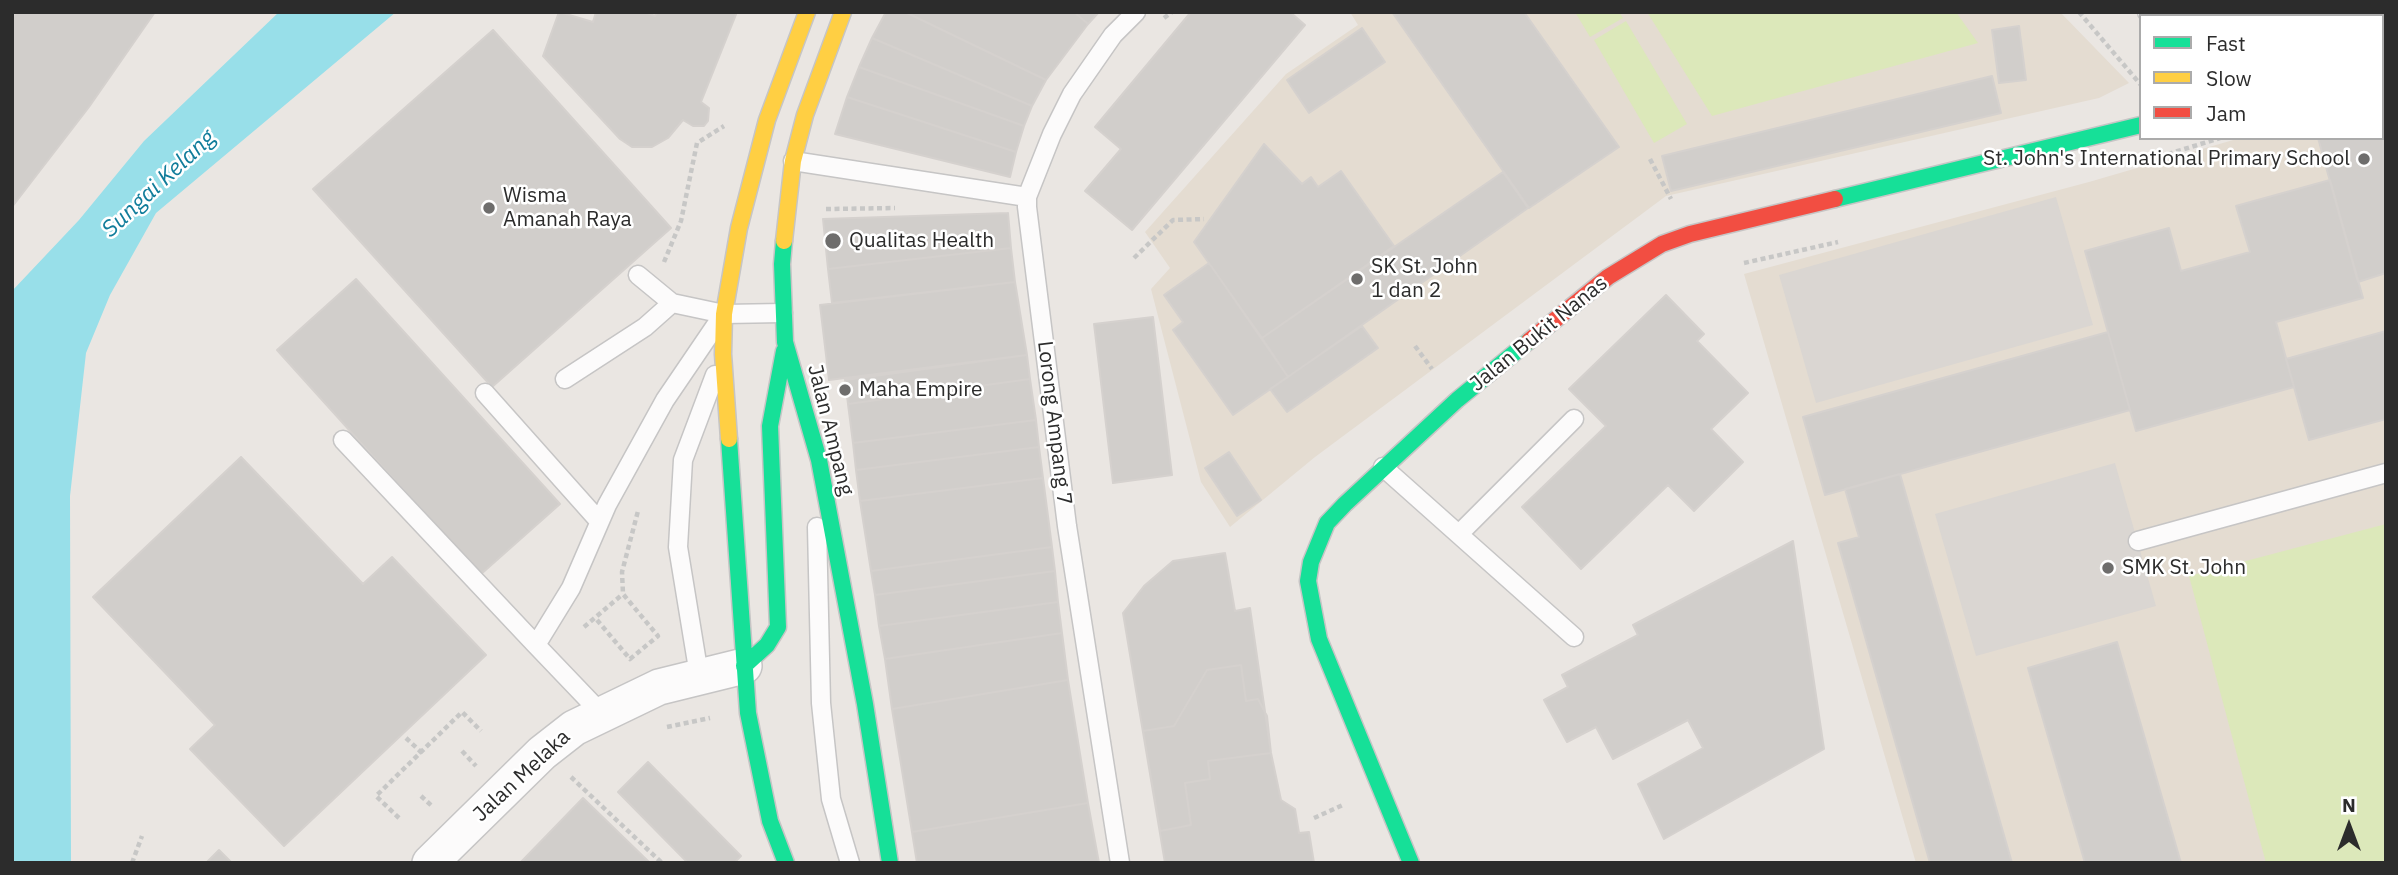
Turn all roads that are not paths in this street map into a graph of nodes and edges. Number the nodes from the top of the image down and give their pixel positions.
1 (807, 12) edge
2 (843, 12) edge
3 (1136, 12) edge
4 (2139, 125) edge
5 (793, 161) junction
6 (1027, 197) junction
7 (638, 275) dead end
8 (672, 303) junction
9 (783, 313) junction
10 (724, 314) junction
11 (785, 342) junction
12 (723, 354) junction
13 (565, 379) dead end
14 (485, 393) dead end
15 (1574, 419) dead end
16 (343, 440) dead end
17 (819, 460) junction
18 (1383, 467) junction
19 (2386, 473) edge
20 (599, 521) junction
21 (1459, 534) junction
22 (2138, 541) dead end
23 (1574, 637) dead end
24 (536, 645) junction
25 (744, 666) junction
26 (699, 675) junction
27 (601, 713) junction
28 (430, 863) edge
29 (786, 863) edge
30 (850, 863) edge
31 (890, 863) edge
32 (1120, 863) edge
33 (1411, 863) edge

1 - 10 street
2 - 5 street, Jalan Ampang
3 - 6 lane, Lorong Ampang 7
4 - 18 street, Jalan Bukit Nanas
5 - 6 lane
5 - 9 street, Jalan Ampang
6 - 32 lane, Lorong Ampang 7
7 - 8 lane
8 - 10 lane
8 - 13 lane
9 - 10 lane
9 - 11 street, Jalan Ampang
10 - 12 street
10 - 20 lane
11 - 17 street, Jalan Ampang
11 - 25 street
12 - 25 street
12 - 26 lane
14 - 20 lane
15 - 21 lane
16 - 24 lane
17 - 30 lane
17 - 31 street, Jalan Ampang
18 - 21 lane
18 - 33 street, Jalan Bukit Nanas
19 - 22 lane
20 - 24 lane
21 - 23 lane
24 - 27 lane
25 - 26 street, Jalan Melaka
25 - 29 street
26 - 27 street, Jalan Melaka
27 - 28 street, Jalan Melaka

